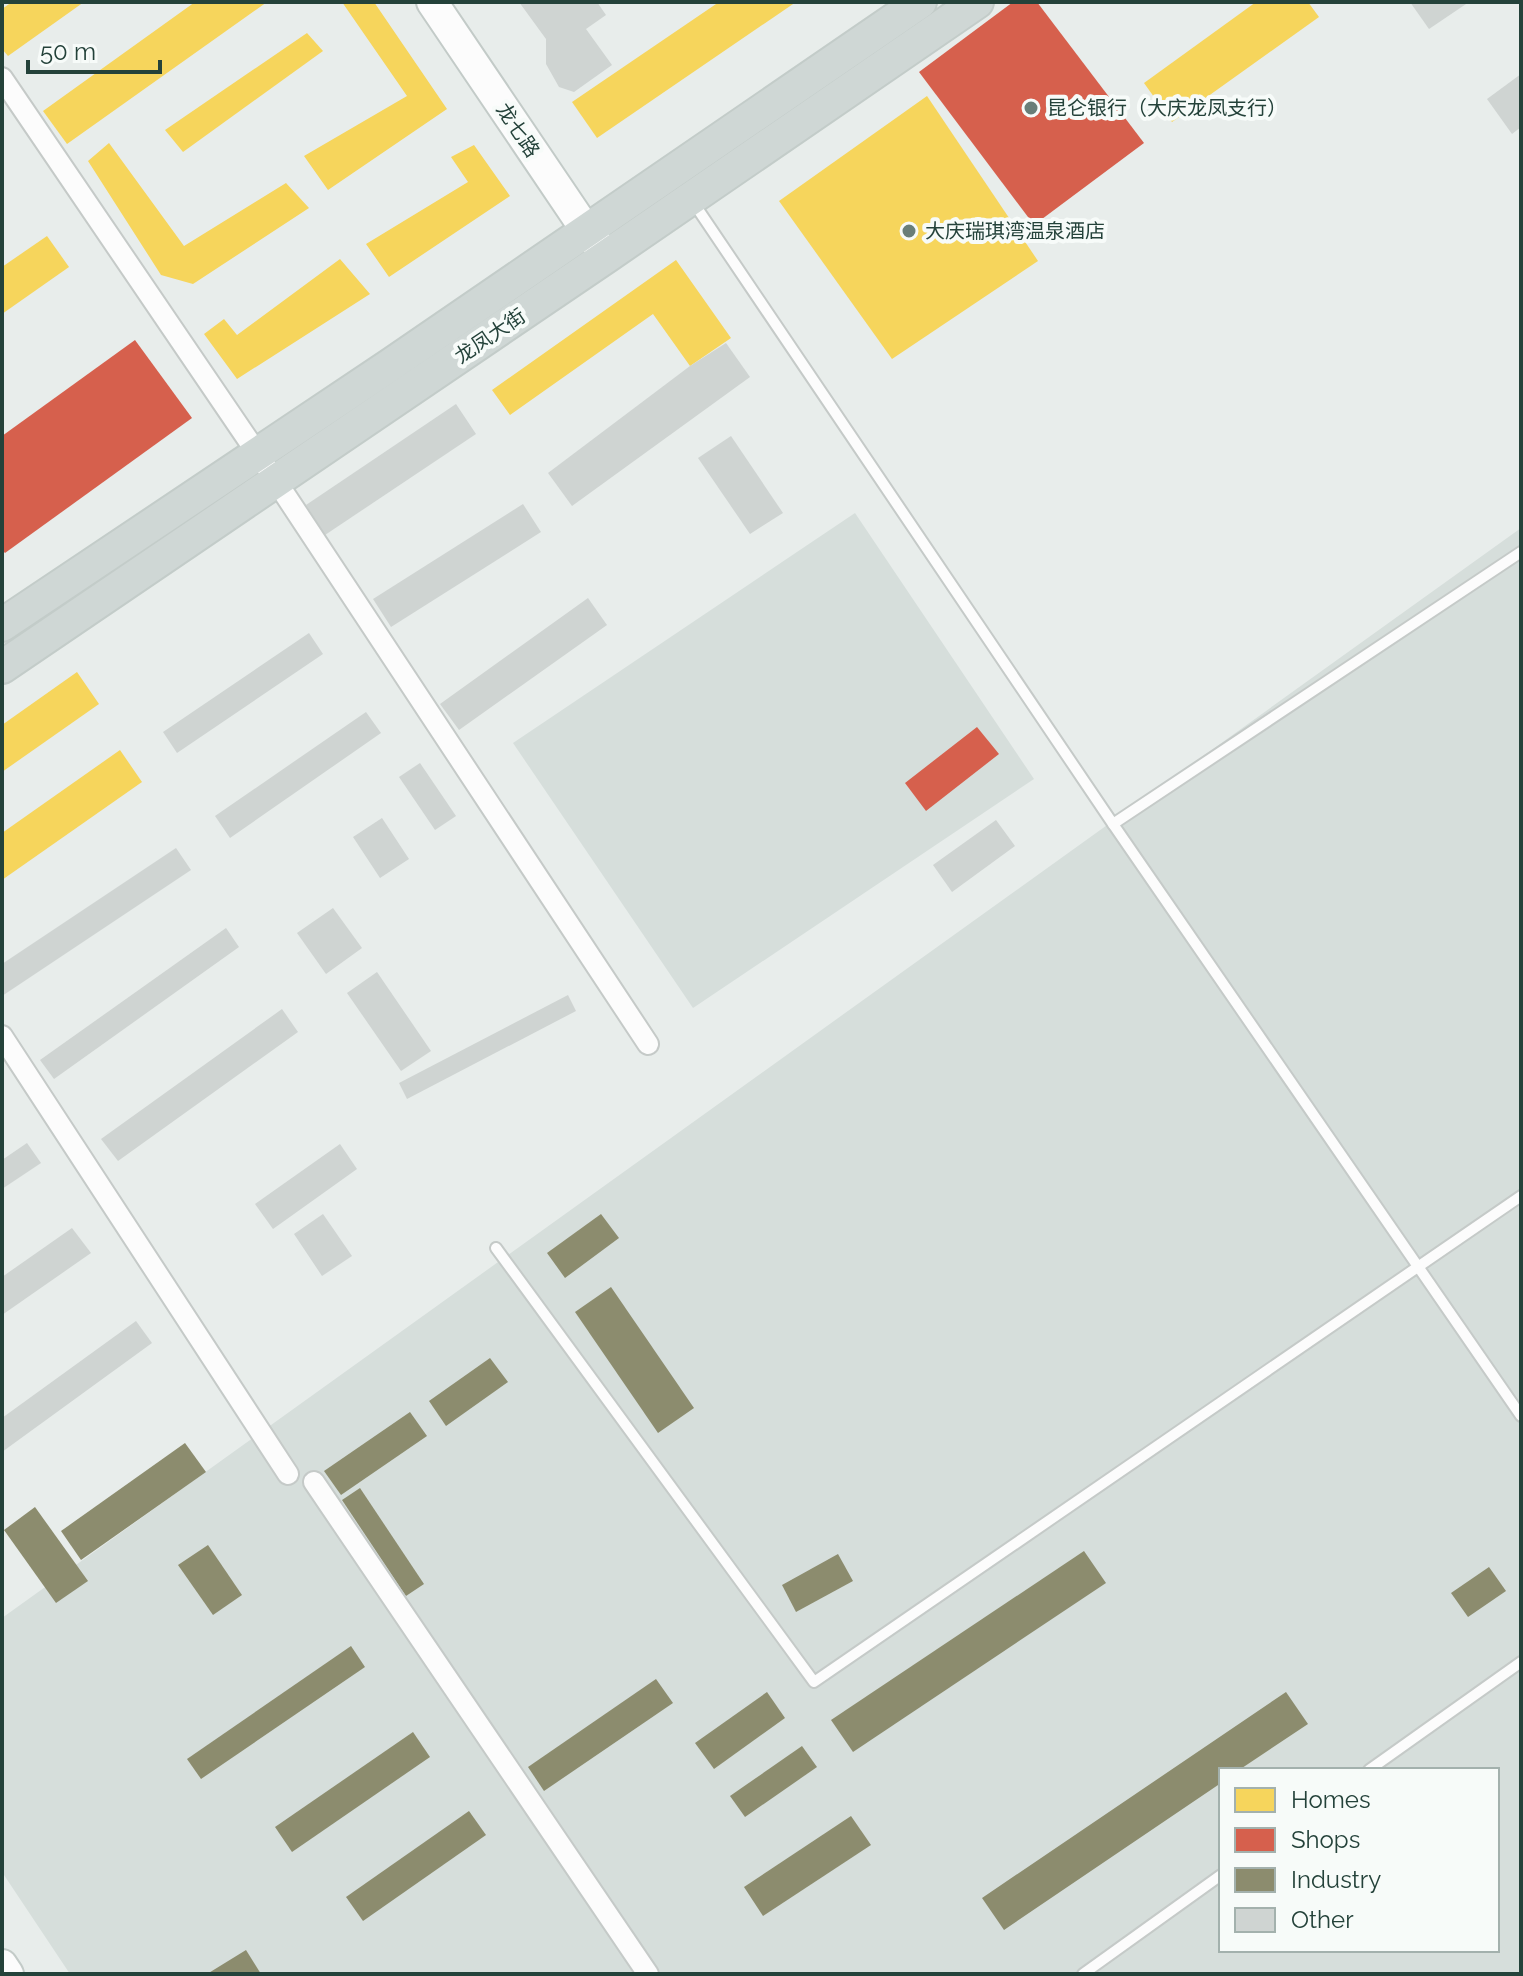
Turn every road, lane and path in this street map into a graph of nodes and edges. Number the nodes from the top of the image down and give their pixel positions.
1 (432, 2) edge
2 (920, 2) edge
3 (977, 2) edge
4 (2, 78) edge
5 (691, 199) junction
6 (586, 230) junction
7 (607, 256) junction
8 (256, 454) junction
9 (276, 481) junction
10 (1521, 552) edge
11 (2, 625) edge
12 (2, 667) edge
13 (1113, 824) junction
14 (2, 1036) edge
15 (648, 1044) dead end
16 (1521, 1196) edge
17 (496, 1248) dead end
18 (1418, 1265) junction
19 (1521, 1416) edge
20 (288, 1474) dead end
21 (314, 1482) dead end
22 (1521, 1662) edge
23 (1372, 1768) edge
24 (1219, 1876) edge
25 (2, 1965) edge
26 (8, 1974) edge
27 (648, 1974) edge
28 (1083, 1974) edge

1 - 6 street, 龙七路
2 - 6 main road, 龙凤大街
3 - 5 main road, 龙凤大街
4 - 8 street
5 - 7 main road, 龙凤大街
5 - 13 lane
6 - 7 street, 龙七路
6 - 8 main road, 龙凤大街
7 - 9 main road, 龙凤大街
8 - 9 street
8 - 11 main road, 龙凤大街
9 - 12 main road, 龙凤大街
9 - 15 street
10 - 13 lane
13 - 18 lane
14 - 20 street
16 - 18 lane
17 - 18 lane
18 - 19 lane
21 - 27 street
22 - 23 lane
24 - 28 lane
25 - 26 street

